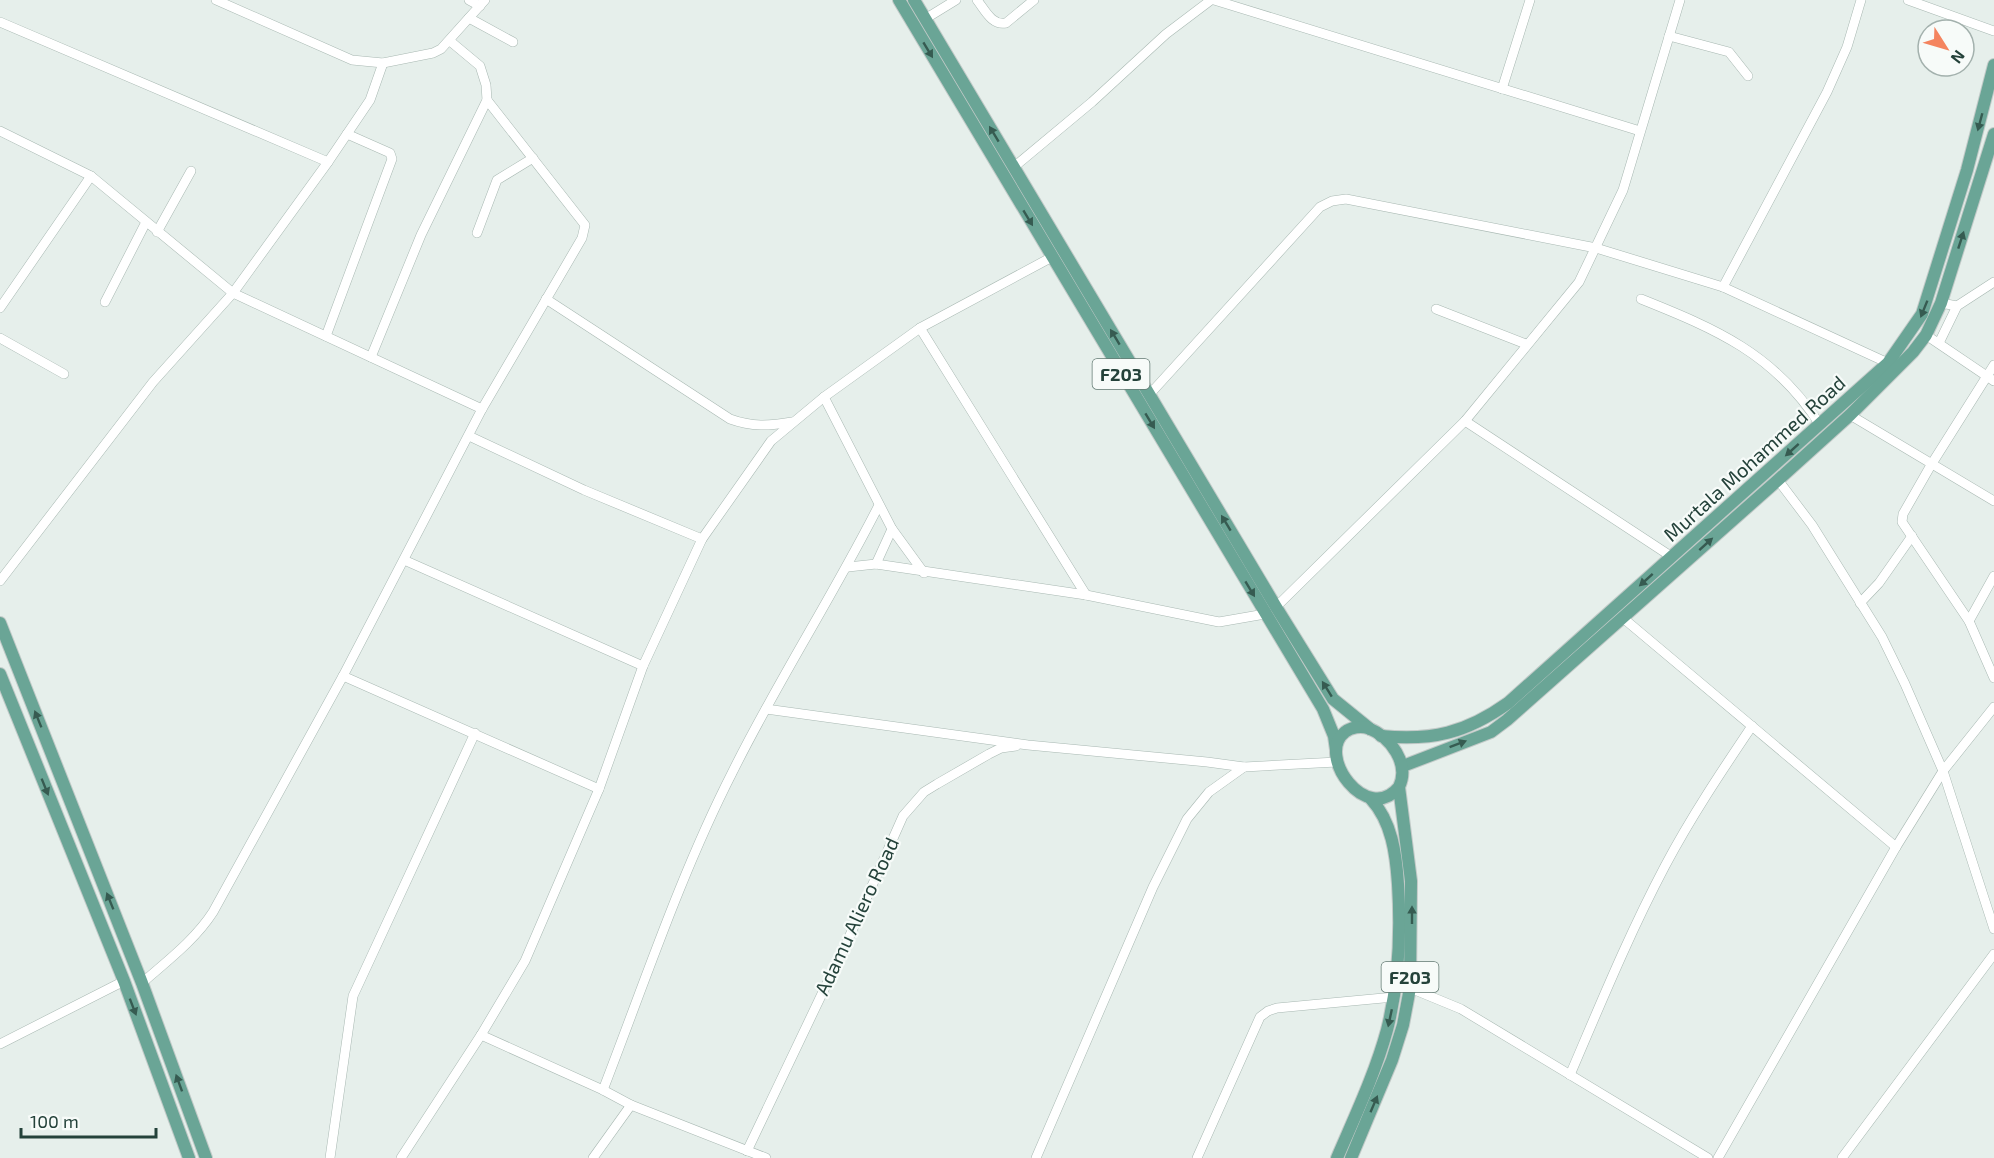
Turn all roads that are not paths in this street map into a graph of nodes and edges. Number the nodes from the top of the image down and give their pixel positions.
1 (216, 0) edge
2 (469, 0) edge
3 (898, 0) edge
4 (914, 0) edge
5 (956, 0) edge
6 (977, 0) edge
7 (1034, 0) edge
8 (1212, 0) edge
9 (1530, 0) edge
10 (1680, 0) edge
11 (1861, 0) edge
12 (1908, 0) edge
13 (482, 3) edge
14 (469, 18) junction
15 (925, 19) junction
16 (0, 22) edge
17 (1994, 31) edge
18 (1669, 36) junction
19 (450, 41) junction
20 (513, 42) dead end
21 (382, 63) junction
22 (1994, 65) edge
23 (1748, 76) dead end
24 (1502, 89) junction
25 (487, 100) junction
26 (0, 131) edge
27 (1640, 131) junction
28 (347, 134) junction
29 (1994, 134) edge
30 (533, 158) junction
31 (328, 162) junction
32 (1014, 167) junction
33 (191, 171) dead end
34 (91, 176) junction
35 (146, 222) junction
36 (157, 232) junction
37 (477, 233) dead end
38 (1596, 248) junction
39 (1052, 257) junction
40 (1994, 282) edge
41 (1723, 287) junction
42 (233, 293) junction
43 (546, 299) junction
44 (1641, 299) dead end
45 (105, 302) dead end
46 (1941, 303) junction
47 (1957, 306) junction
48 (0, 308) edge
49 (1436, 309) dead end
50 (920, 328) junction
51 (1926, 335) junction
52 (326, 336) junction
53 (0, 338) edge
54 (1939, 343) junction
55 (1526, 345) junction
56 (371, 357) junction
57 (1888, 363) junction
58 (1994, 365) edge
59 (64, 374) dead end
60 (1991, 379) edge
61 (1874, 384) junction
62 (1149, 395) junction
63 (824, 397) junction
64 (482, 409) junction
65 (1850, 415) junction
66 (1465, 421) junction
67 (793, 422) junction
68 (1820, 425) junction
69 (469, 436) junction
70 (1931, 465) junction
71 (1778, 480) junction
72 (1994, 501) edge
73 (879, 505) junction
74 (892, 529) junction
75 (1912, 536) junction
76 (702, 539) junction
77 (1672, 557) junction
78 (404, 560) junction
79 (876, 564) junction
80 (848, 567) junction
81 (924, 573) junction
82 (1994, 576) edge
83 (0, 581) edge
84 (1086, 596) junction
85 (1860, 603) junction
86 (1270, 610) junction
87 (1623, 618) junction
88 (1969, 621) junction
89 (0, 623) edge
90 (644, 666) junction
91 (0, 674) edge
92 (344, 676) junction
93 (1994, 678) edge
94 (1994, 707) edge
95 (766, 709) junction
96 (1752, 726) junction
97 (1370, 729) junction
98 (475, 733) junction
99 (1381, 736) junction
100 (1028, 744) junction
101 (1337, 756) junction
102 (1404, 766) junction
103 (1244, 767) junction
104 (1943, 771) junction
105 (1399, 787) junction
106 (599, 789) junction
107 (1371, 799) junction
108 (1896, 847) junction
109 (1994, 929) edge
110 (1994, 954) edge
111 (124, 981) junction
112 (142, 983) junction
113 (1410, 988) junction
114 (1394, 997) junction
115 (481, 1035) junction
116 (0, 1044) edge
117 (1570, 1075) junction
118 (603, 1090) junction
119 (632, 1105) junction
120 (747, 1150) junction
121 (189, 1158) edge
122 (206, 1158) edge
123 (330, 1158) edge
124 (401, 1158) edge
125 (592, 1158) edge
126 (766, 1158) edge
127 (1036, 1158) edge
128 (1197, 1158) edge
129 (1337, 1158) edge
130 (1351, 1158) edge
131 (1708, 1158) edge
132 (1718, 1158) edge
133 (1842, 1158) edge

1 - 21 street
2 - 13 street
3 -> 39 main road, F203
4 - 15 main road, F203
5 - 15 street
6 - 7 street
8 - 24 street
8 - 32 street
9 - 24 street
10 - 18 street
11 - 41 street
12 - 17 street
13 - 14 street
14 - 19 street
14 - 20 street
32 -> 15 main road, F203
16 - 31 street
18 - 23 street
18 - 27 street
19 - 21 street
19 - 25 street
21 - 28 street
22 -> 57 main road, Murtala Mohammed Road
24 - 27 street
25 - 30 street
25 - 56 street
26 - 34 street
27 - 38 street
28 - 31 street
28 - 52 street
46 -> 29 main road, Murtala Mohammed Road
30 - 37 street
30 - 43 street
31 - 42 street
62 -> 32 main road, F203
33 - 36 street
34 - 35 street
34 - 48 street
35 - 36 street
35 - 45 street
36 - 42 street
38 - 41 street
38 - 55 street
38 - 62 street
39 - 50 street
39 -> 86 main road, F203
40 - 47 street
41 - 57 street
42 - 52 street
42 - 83 street
43 - 64 street
43 - 67 street
44 - 68 street
46 - 47 street
46 - 51 main road, Murtala Mohammed Road
47 - 54 street
49 - 55 street
50 - 63 street
50 - 84 street
51 - 54 street
51 - 61 main road, Murtala Mohammed Road
52 - 56 street
53 - 59 street
54 - 60 street
55 - 66 street
56 - 64 street
57 - 61 main road, Murtala Mohammed Road
58 - 60 street
60 - 70 street
61 - 65 main road, Murtala Mohammed Road
61 - 68 main road, Murtala Mohammed Road
86 -> 62 main road, F203
63 - 67 street
63 - 73 street
64 - 69 street
65 - 70 street
65 - 71 main road, Murtala Mohammed Road
66 - 77 street
66 - 86 street
67 - 76 street
68 -> 77 main road, Murtala Mohammed Road
69 - 76 street
69 - 78 street
70 - 72 street
70 - 75 street
71 - 85 street
87 -> 71 main road, Murtala Mohammed Road
73 - 74 street
73 - 80 street
74 - 79 street
74 - 81 street
75 - 85 street
75 - 88 street
76 - 90 street
77 -> 99 main road, Murtala Mohammed Road
78 - 90 street
78 - 92 street
79 - 80 street
79 - 81 street
80 - 95 street
81 - 84 street
82 - 88 street
84 - 86 street
85 - 104 street
97 -> 86 main road, F203
86 - 101 main road, F203
87 - 96 street
102 -> 87 main road, Murtala Mohammed Road
88 - 93 street
112 -> 89 main road
90 - 106 street
91 -> 111 main road
92 - 98 street
92 - 112 street
94 - 104 street
95 - 100 street
95 - 118 street
96 - 108 street
96 - 117 street
97 - 99 main road
97 - 101 main road
98 - 106 street
98 - 123 street
99 - 102 main road
100 - 103 street
100 - 120 street, Adamu Aliero Road
101 - 103 street
101 - 107 main road
102 - 105 main road
103 - 127 street
104 - 108 street
104 - 109 street
105 - 107 main road
113 -> 105 main road, F203
106 - 115 street
107 - 114 main road, F203
108 - 132 street
110 - 133 street
111 - 116 street
111 -> 121 main road
122 -> 112 main road
113 - 117 street
130 -> 113 main road, F203
114 - 128 street
114 -> 129 main road, F203
115 - 118 street
115 - 124 street
117 - 131 street
118 - 119 street
119 - 120 street
119 - 125 street
120 - 126 street

